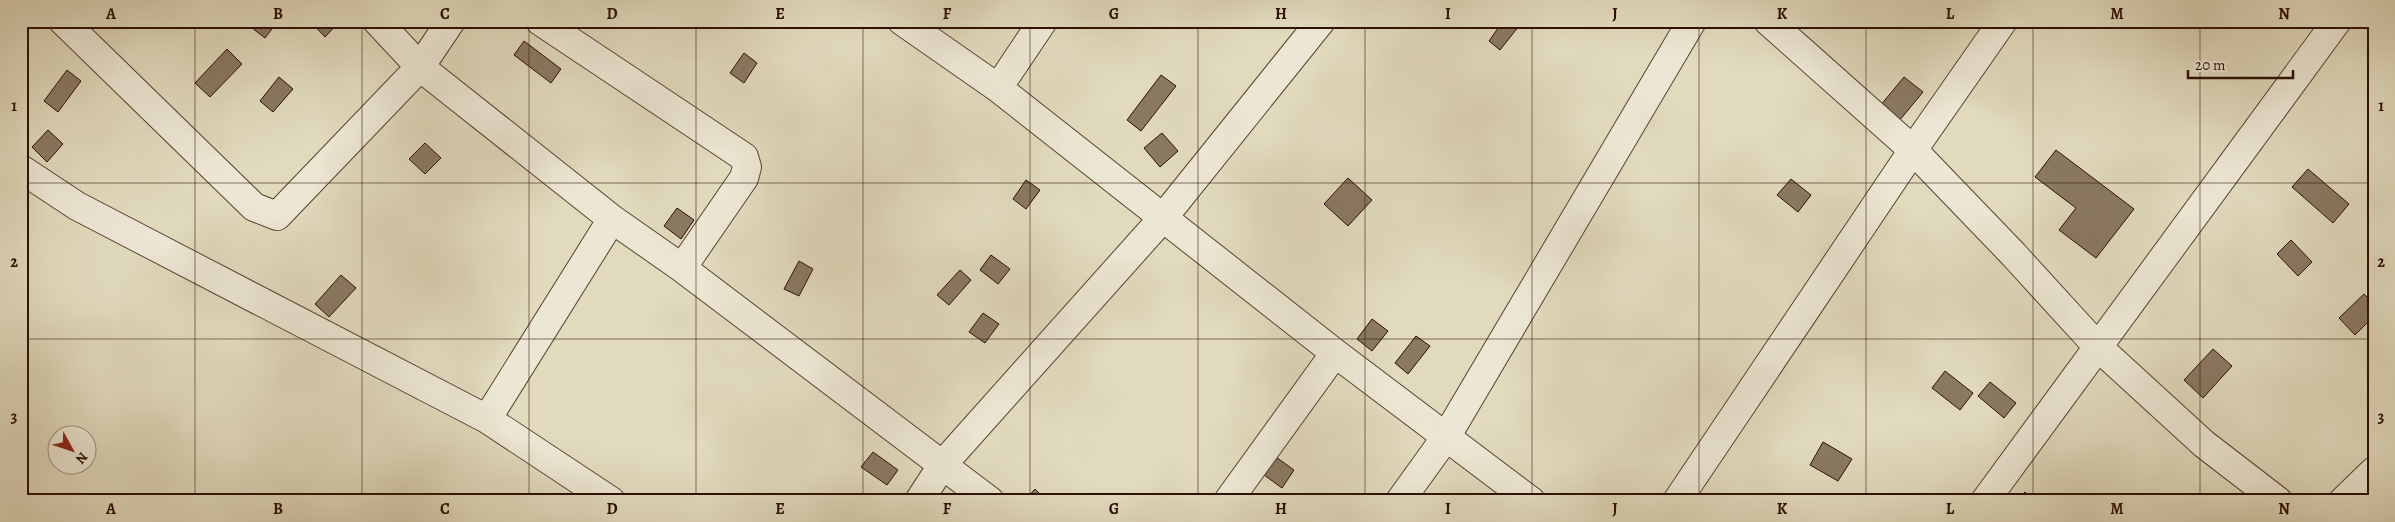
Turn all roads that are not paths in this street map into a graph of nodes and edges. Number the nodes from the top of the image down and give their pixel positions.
1 (63, 21) edge
2 (377, 21) edge
3 (451, 21) edge
4 (540, 21) edge
5 (902, 21) edge
6 (1043, 21) edge
7 (1321, 21) edge
8 (1692, 21) edge
9 (1768, 21) edge
10 (2003, 21) edge
11 (2337, 21) edge
12 (420, 66) junction
13 (998, 88) junction
14 (1913, 150) junction
15 (21, 169) edge
16 (612, 219) junction
17 (1162, 219) junction
18 (682, 268) junction
19 (2098, 347) junction
20 (1335, 353) junction
21 (487, 420) junction
22 (1446, 437) junction
23 (943, 464) junction
24 (2374, 471) edge
25 (611, 501) edge
26 (918, 501) edge
27 (990, 501) edge
28 (1228, 501) edge
29 (1400, 501) edge
30 (1531, 501) edge
31 (1678, 501) edge
32 (1985, 501) edge
33 (2278, 501) edge
34 (2343, 501) edge

1 - 12 street
2 - 12 street
3 - 12 street
4 - 18 street
5 - 13 street
6 - 13 street
7 - 17 street
8 - 22 street
9 - 14 street
10 - 14 street
11 - 19 street
12 - 16 street
13 - 17 street
14 - 19 street
14 - 31 street
15 - 21 street
16 - 18 street
16 - 21 street
17 - 20 street
17 - 23 street
18 - 23 street
19 - 32 street
19 - 33 street
20 - 22 street
20 - 28 street
21 - 25 street
22 - 29 street
22 - 30 street
23 - 26 street
23 - 27 street
24 - 34 street

